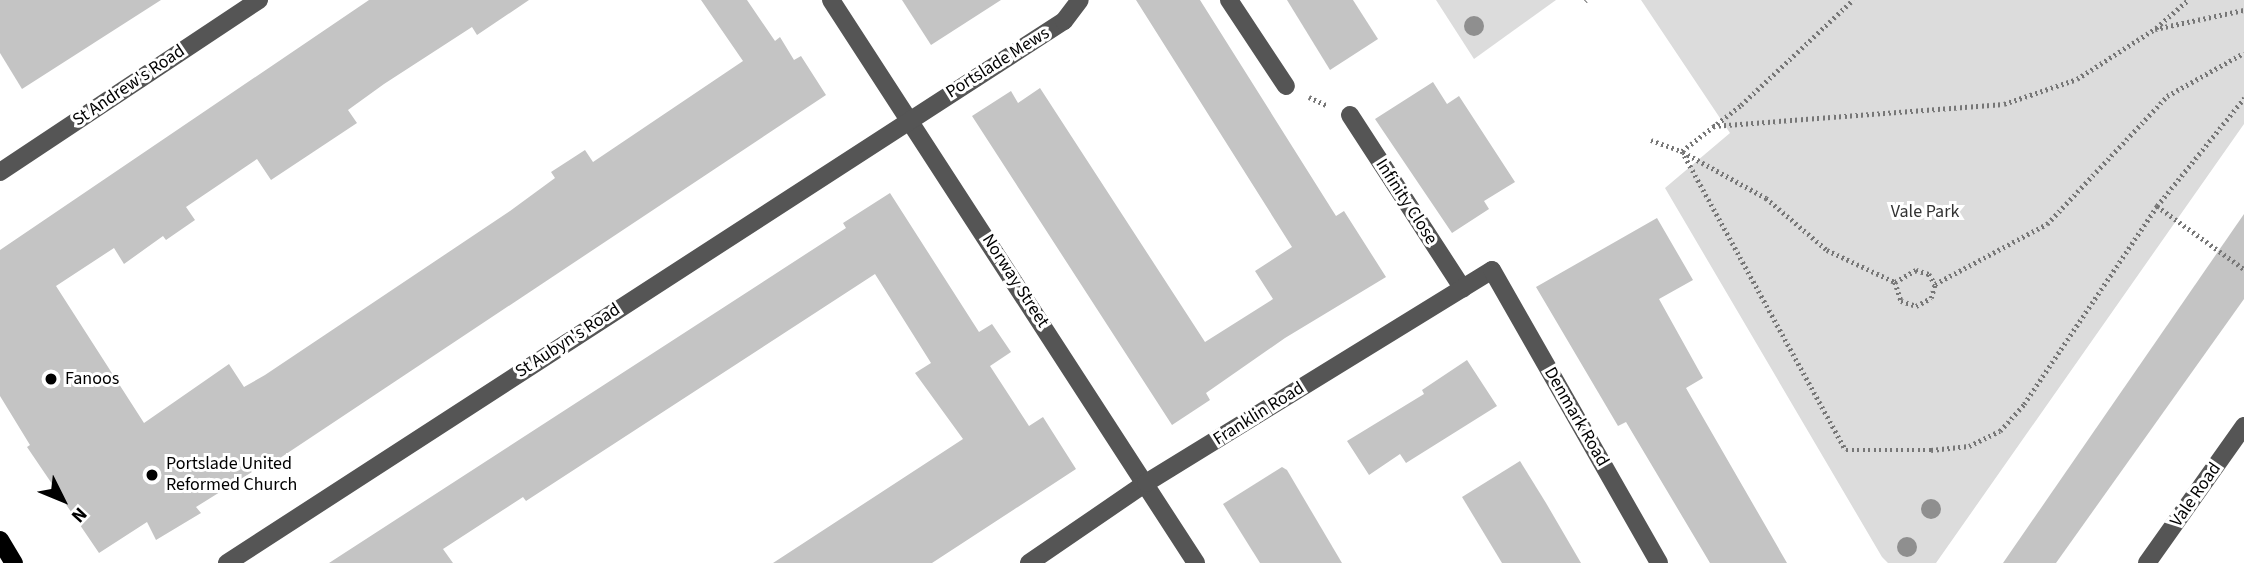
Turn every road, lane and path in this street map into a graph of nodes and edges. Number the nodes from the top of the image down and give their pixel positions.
1 (259, 0) edge
2 (831, 0) edge
3 (1080, 0) edge
4 (1229, 0) edge
5 (1853, 0) edge
6 (2188, 0) edge
7 (2244, 10) edge
8 (2155, 29) junction
9 (2244, 53) edge
10 (1286, 86) joint
11 (2244, 98) edge
12 (1350, 115) joint
13 (909, 119) junction
14 (1713, 126) junction
15 (1651, 140) dead end
16 (1682, 151) junction
17 (0, 172) edge
18 (2157, 206) junction
19 (2244, 269) edge
20 (1492, 270) joint
21 (1895, 282) junction
22 (1935, 284) junction
23 (1463, 289) junction
24 (2244, 426) edge
25 (1146, 483) junction
26 (0, 540) edge
27 (14, 563) edge
28 (227, 563) edge
29 (1029, 563) edge
30 (1196, 563) edge
31 (1659, 563) edge
32 (2147, 563) edge

1 - 17 street, St Andrew's Road
2 - 13 street, Norway Street
3 - 13 street, Portslade Mews
4 - 10 street
5 - 14 path
6 - 8 path
7 - 8 path
8 - 14 path
9 - 22 path
10 - 12 path
11 - 18 path
12 - 23 street, Infinity Close
13 - 25 street, Norway Street
13 - 28 street, St Aubyn's Road
14 - 16 path
15 - 16 path
16 - 18 path
16 - 21 path
18 - 19 path
20 - 23 street, Franklin Road
20 - 31 street, Denmark Road
21 - 22 path
21 - 22 path
23 - 25 street, Franklin Road
24 - 32 street, Vale Road
25 - 29 street, Franklin Road
25 - 30 street, Norway Street
26 - 27 main road

